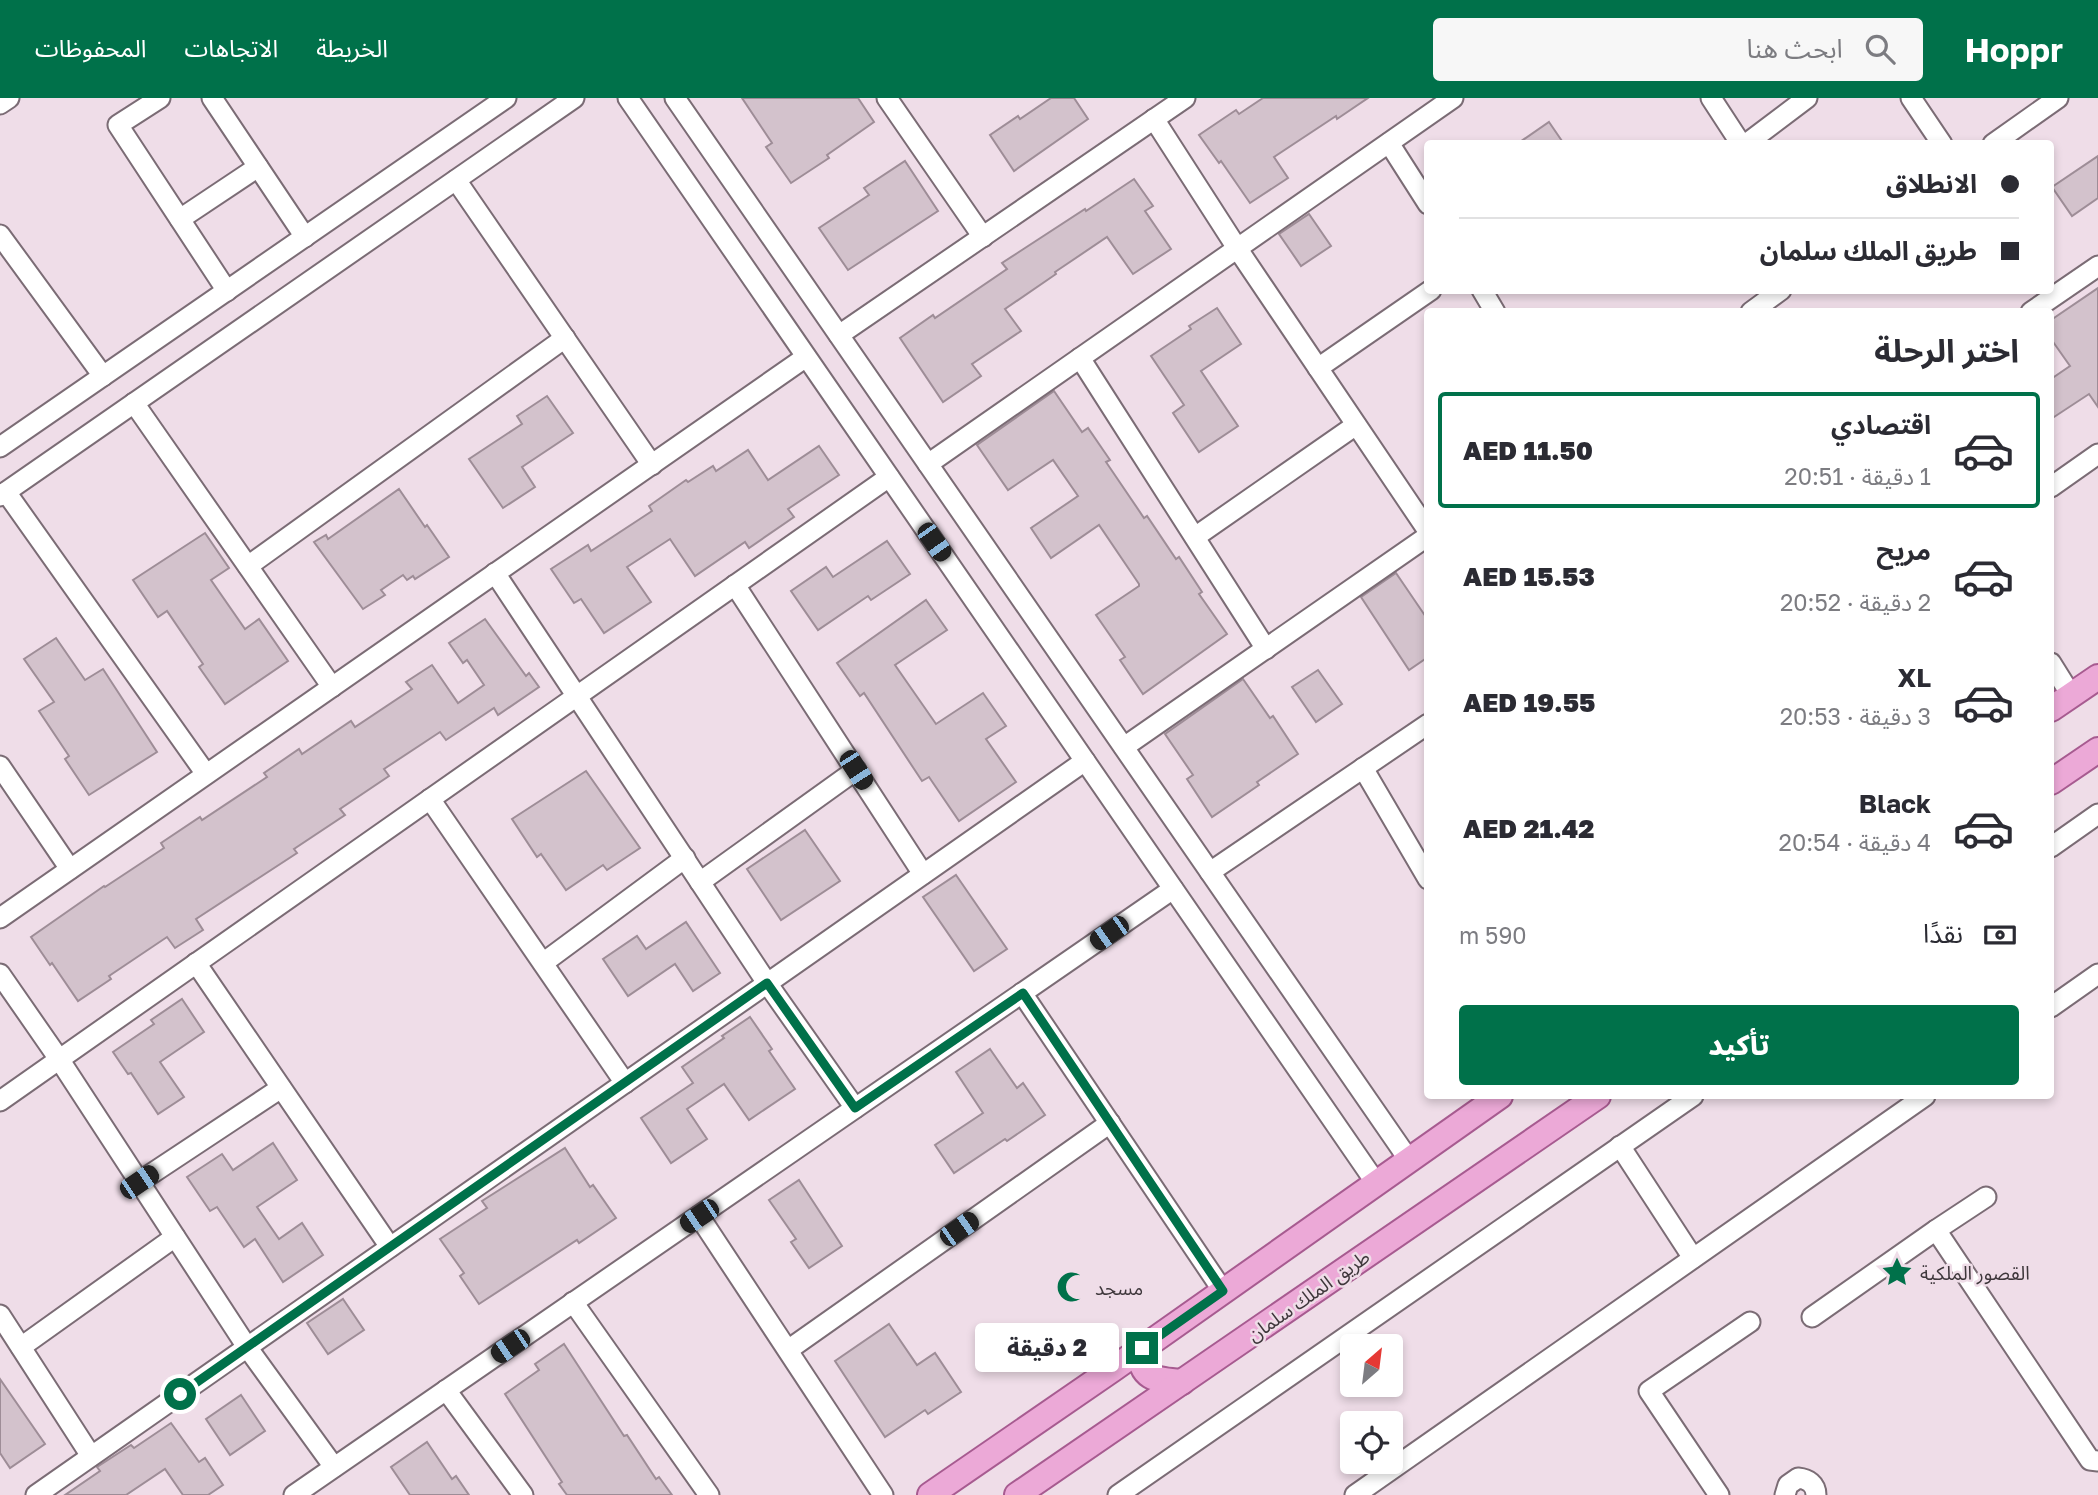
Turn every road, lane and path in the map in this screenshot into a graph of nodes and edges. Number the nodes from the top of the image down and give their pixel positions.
1 (9, 98) edge
2 (160, 98) edge
3 (212, 98) edge
4 (506, 98) edge
5 (574, 98) edge
6 (628, 98) edge
7 (675, 98) edge
8 (1185, 98) edge
9 (1453, 98) edge
10 (1710, 98) edge
11 (1807, 98) edge
12 (1911, 98) edge
13 (2058, 98) edge
14 (897, 102) edge
15 (0, 104) edge
16 (1154, 119) junction
17 (1740, 140) edge
18 (1749, 140) edge
19 (1939, 140) edge
20 (1999, 140) edge
21 (1389, 143) junction
22 (258, 167) junction
23 (456, 180) junction
24 (1424, 198) edge
25 (180, 219) junction
26 (0, 235) edge
27 (305, 237) junction
28 (983, 237) junction
29 (1237, 248) junction
30 (2098, 266) edge
31 (227, 291) junction
32 (2054, 292) edge
33 (1425, 294) edge
34 (1776, 294) edge
35 (1756, 308) edge
36 (839, 335) junction
37 (565, 338) junction
38 (806, 357) junction
39 (1080, 358) junction
40 (1318, 368) junction
41 (103, 376) junction
42 (134, 403) junction
43 (1356, 425) junction
44 (0, 447) edge
45 (2098, 454) edge
46 (928, 464) junction
47 (652, 465) junction
48 (889, 477) junction
49 (2054, 485) edge
50 (3, 494) edge
51 (1424, 528) edge
52 (1195, 537) junction
53 (1424, 537) edge
54 (248, 566) junction
55 (495, 573) junction
56 (735, 585) junction
57 (1266, 649) junction
58 (2054, 675) edge
59 (2098, 677) edge
60 (332, 687) junction
61 (578, 695) junction
62 (2061, 702) edge
63 (1424, 727) edge
64 (1124, 747) junction
65 (2098, 750) edge
66 (1085, 761) junction
67 (0, 766) edge
68 (1363, 768) junction
69 (856, 770) junction
70 (206, 775) junction
71 (2054, 780) edge
72 (430, 799) junction
73 (2098, 814) edge
74 (2054, 845) edge
75 (685, 858) junction
76 (70, 869) junction
77 (1210, 872) junction
78 (1424, 872) edge
79 (923, 874) junction
80 (700, 882) junction
81 (1173, 889) junction
82 (0, 918) edge
83 (195, 963) junction
84 (543, 963) junction
85 (0, 974) edge
86 (2098, 974) edge
87 (767, 983) junction
88 (1023, 993) junction
89 (2054, 1005) edge
90 (59, 1059) junction
91 (625, 1083) junction
92 (281, 1088) junction
93 (1496, 1099) edge
94 (1594, 1099) edge
95 (1689, 1099) edge
96 (1921, 1099) edge
97 (0, 1101) edge
98 (855, 1108) junction
99 (1110, 1123) junction
100 (1620, 1146) junction
101 (1409, 1160) junction
102 (139, 1182) junction
103 (1376, 1183) junction
104 (1986, 1197) dead end
105 (699, 1216) junction
106 (1936, 1230) junction
107 (175, 1237) junction
108 (390, 1247) junction
109 (1693, 1258) junction
110 (1223, 1291) junction
111 (573, 1302) junction
112 (0, 1314) edge
113 (1812, 1317) dead end
114 (1750, 1322) dead end
115 (21, 1347) junction
116 (247, 1347) junction
117 (1142, 1348) junction
118 (788, 1350) junction
119 (1182, 1382) junction
120 (446, 1390) junction
121 (91, 1456) junction
122 (2098, 1461) edge
123 (334, 1467) junction
124 (36, 1495) edge
125 (294, 1495) edge
126 (523, 1495) edge
127 (709, 1495) edge
128 (883, 1495) edge
129 (930, 1495) edge
130 (1017, 1495) edge
131 (1118, 1495) edge
132 (1355, 1495) edge
133 (1719, 1495) edge
134 (1785, 1495) edge
135 (1816, 1495) edge

1 - 15 street
2 - 25 street
3 - 22 street
4 - 27 street
5 - 23 street
6 - 38 street
7 - 36 street
8 - 16 street
9 - 21 street
10 - 17 street
11 - 18 street
12 - 19 street
13 - 20 street
14 - 28 street
16 - 28 street
16 - 29 street
21 - 24 street
21 - 29 street
22 - 25 street
22 - 27 street
23 - 37 street
23 - 42 street
25 - 31 street
26 - 41 street
27 - 31 street
28 - 36 street
29 - 39 street
29 - 40 street
30 - 32 street
31 - 41 street
33 - 40 street
34 - 35 street
36 - 46 street
37 - 47 street
37 - 54 street
38 - 47 street
38 - 48 street
39 - 46 street
39 - 52 street
40 - 43 street
41 - 44 street
42 - 50 street
42 - 54 street
43 - 51 street
43 - 52 street
45 - 49 street
46 - 64 street
47 - 55 street
48 - 56 street
48 - 66 street
50 - 70 street
52 - 57 street
53 - 57 street
54 - 60 street
55 - 60 street
55 - 61 street
56 - 61 street
56 - 69 street
57 - 64 street
58 - 62 street
59 - 62 main road
60 - 70 street
61 - 72 street
61 - 75 street
63 - 68 street
64 - 77 street
65 - 71 main road
66 - 79 street
66 - 81 street
67 - 76 street
68 - 77 street
68 - 78 street
69 - 79 street
69 - 80 street
70 - 76 street
72 - 83 street
72 - 84 street
73 - 74 street
75 - 80 street
75 - 84 street
76 - 82 street
77 - 101 street
79 - 87 street
80 - 87 street
81 - 88 street
81 - 103 street
83 - 90 street
83 - 92 street
84 - 91 street
85 - 90 street
86 - 89 street
87 - 91 street
87 - 98 street
88 - 98 street
88 - 99 street
90 - 97 street
90 - 102 street
91 - 108 street
92 - 102 street
92 - 108 street
93 - 101 main road
94 - 119 main road, طريق الملك سلمان
95 - 100 street
96 - 109 street
98 - 105 street
99 - 110 street
99 - 118 street
100 - 109 street
100 - 131 street
101 - 103 main road
102 - 107 street
103 - 110 main road
104 - 106 street
105 - 111 street
105 - 118 street
106 - 113 street
106 - 122 street
107 - 115 street
107 - 116 street
108 - 116 street
109 - 132 street
110 - 117 main road
111 - 120 street
111 - 127 street
112 - 115 street
114 - 133 street
115 - 121 street
116 - 121 street
116 - 123 street
117 - 119 main road
117 - 129 main road
118 - 128 street
119 - 130 main road, طريق الملك سلمان
120 - 123 street
120 - 126 street
121 - 124 street
123 - 125 street
134 - 135 street

